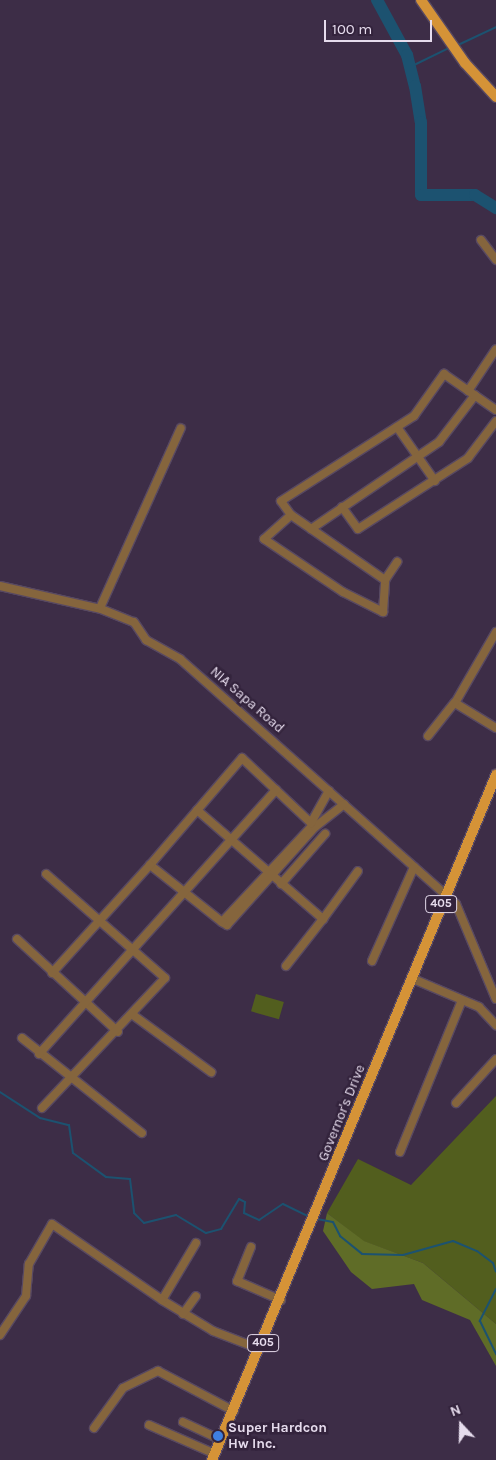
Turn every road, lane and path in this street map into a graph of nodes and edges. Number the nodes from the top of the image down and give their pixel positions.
1 (422, 0) edge
2 (496, 97) edge
3 (481, 240) dead end
4 (496, 260) edge
5 (496, 350) edge
6 (493, 361) edge
7 (468, 390) junction
8 (475, 395) junction
9 (496, 410) edge
10 (496, 420) edge
11 (397, 427) junction
12 (181, 428) dead end
13 (418, 457) junction
14 (436, 481) junction
15 (342, 507) junction
16 (291, 515) junction
17 (311, 530) junction
18 (397, 562) dead end
19 (385, 580) junction
20 (0, 586) edge
21 (100, 608) junction
22 (496, 632) edge
23 (456, 702) junction
24 (496, 728) edge
25 (428, 736) dead end
26 (496, 775) edge
27 (276, 790) junction
28 (329, 791) junction
29 (344, 804) junction
30 (197, 810) junction
31 (313, 825) junction
32 (325, 834) dead end
33 (231, 840) junction
34 (150, 866) junction
35 (414, 867) junction
36 (358, 871) dead end
37 (46, 874) dead end
38 (269, 874) junction
39 (281, 884) junction
40 (446, 893) junction
41 (185, 894) junction
42 (324, 919) junction
43 (101, 921) junction
44 (17, 940) dead end
45 (134, 950) junction
46 (372, 961) dead end
47 (286, 966) dead end
48 (52, 973) junction
49 (411, 978) junction
50 (496, 999) edge
51 (462, 1000) junction
52 (86, 1004) junction
53 (133, 1015) junction
54 (496, 1025) edge
55 (118, 1032) junction
56 (22, 1038) dead end
57 (39, 1054) junction
58 (496, 1059) edge
59 (210, 1072) dead end
60 (71, 1077) junction
61 (456, 1104) dead end
62 (42, 1108) dead end
63 (142, 1133) dead end
64 (400, 1152) dead end
65 (196, 1243) dead end
66 (251, 1247) dead end
67 (196, 1296) dead end
68 (162, 1300) junction
69 (281, 1300) junction
70 (183, 1314) junction
71 (0, 1335) edge
72 (260, 1349) junction
73 (234, 1411) junction
74 (183, 1422) dead end
75 (149, 1425) dead end
76 (94, 1428) dead end
77 (221, 1440) junction
78 (214, 1457) edge

1 - 2 main road
3 - 4 street
5 - 6 street
6 - 7 street
7 - 8 street
7 - 11 street
8 - 9 street
8 - 13 street
10 - 14 street
11 - 13 street
11 - 16 street
12 - 21 street
13 - 14 street
13 - 15 street
14 - 15 street
15 - 17 street
16 - 17 street
16 - 19 street
17 - 19 street
18 - 19 street
20 - 21 street, NIA Sapa Road
21 - 28 street, NIA Sapa Road
22 - 23 street
23 - 24 street
23 - 25 street
26 - 40 main road, Governor's Drive / 405
27 - 30 street
27 - 31 street
27 - 33 street
28 - 29 street, NIA Sapa Road
28 - 31 street
29 - 31 street
29 - 35 street, NIA Sapa Road
30 - 33 street
30 - 34 street
31 - 38 street
32 - 39 street
33 - 38 street
33 - 41 street
34 - 41 street
34 - 43 street
35 - 40 street, NIA Sapa Road
35 - 46 street
36 - 42 street
37 - 43 street
38 - 39 street
38 - 41 street
39 - 42 street
40 - 49 main road, Governor's Drive / 405
40 - 50 street, NIA Sapa Road
41 - 45 street
42 - 47 street
43 - 45 street
43 - 48 street
44 - 48 street
45 - 52 street
45 - 53 street
48 - 52 street
49 - 51 street
49 - 69 main road, Governor's Drive / 405
51 - 54 street
51 - 64 street
52 - 55 street
52 - 57 street
53 - 55 street
53 - 59 street
55 - 60 street
56 - 57 street
57 - 60 street
58 - 61 street
60 - 62 street
60 - 63 street
65 - 68 street
66 - 69 street
67 - 70 street
68 - 70 street
68 - 71 street
69 - 72 main road, Governor's Drive / 405
70 - 72 street
72 - 73 main road, Governor's Drive / 405
73 - 76 street
73 - 77 main road, Governor's Drive / 405
74 - 77 street
75 - 78 street
77 - 78 main road, Governor's Drive / 405

